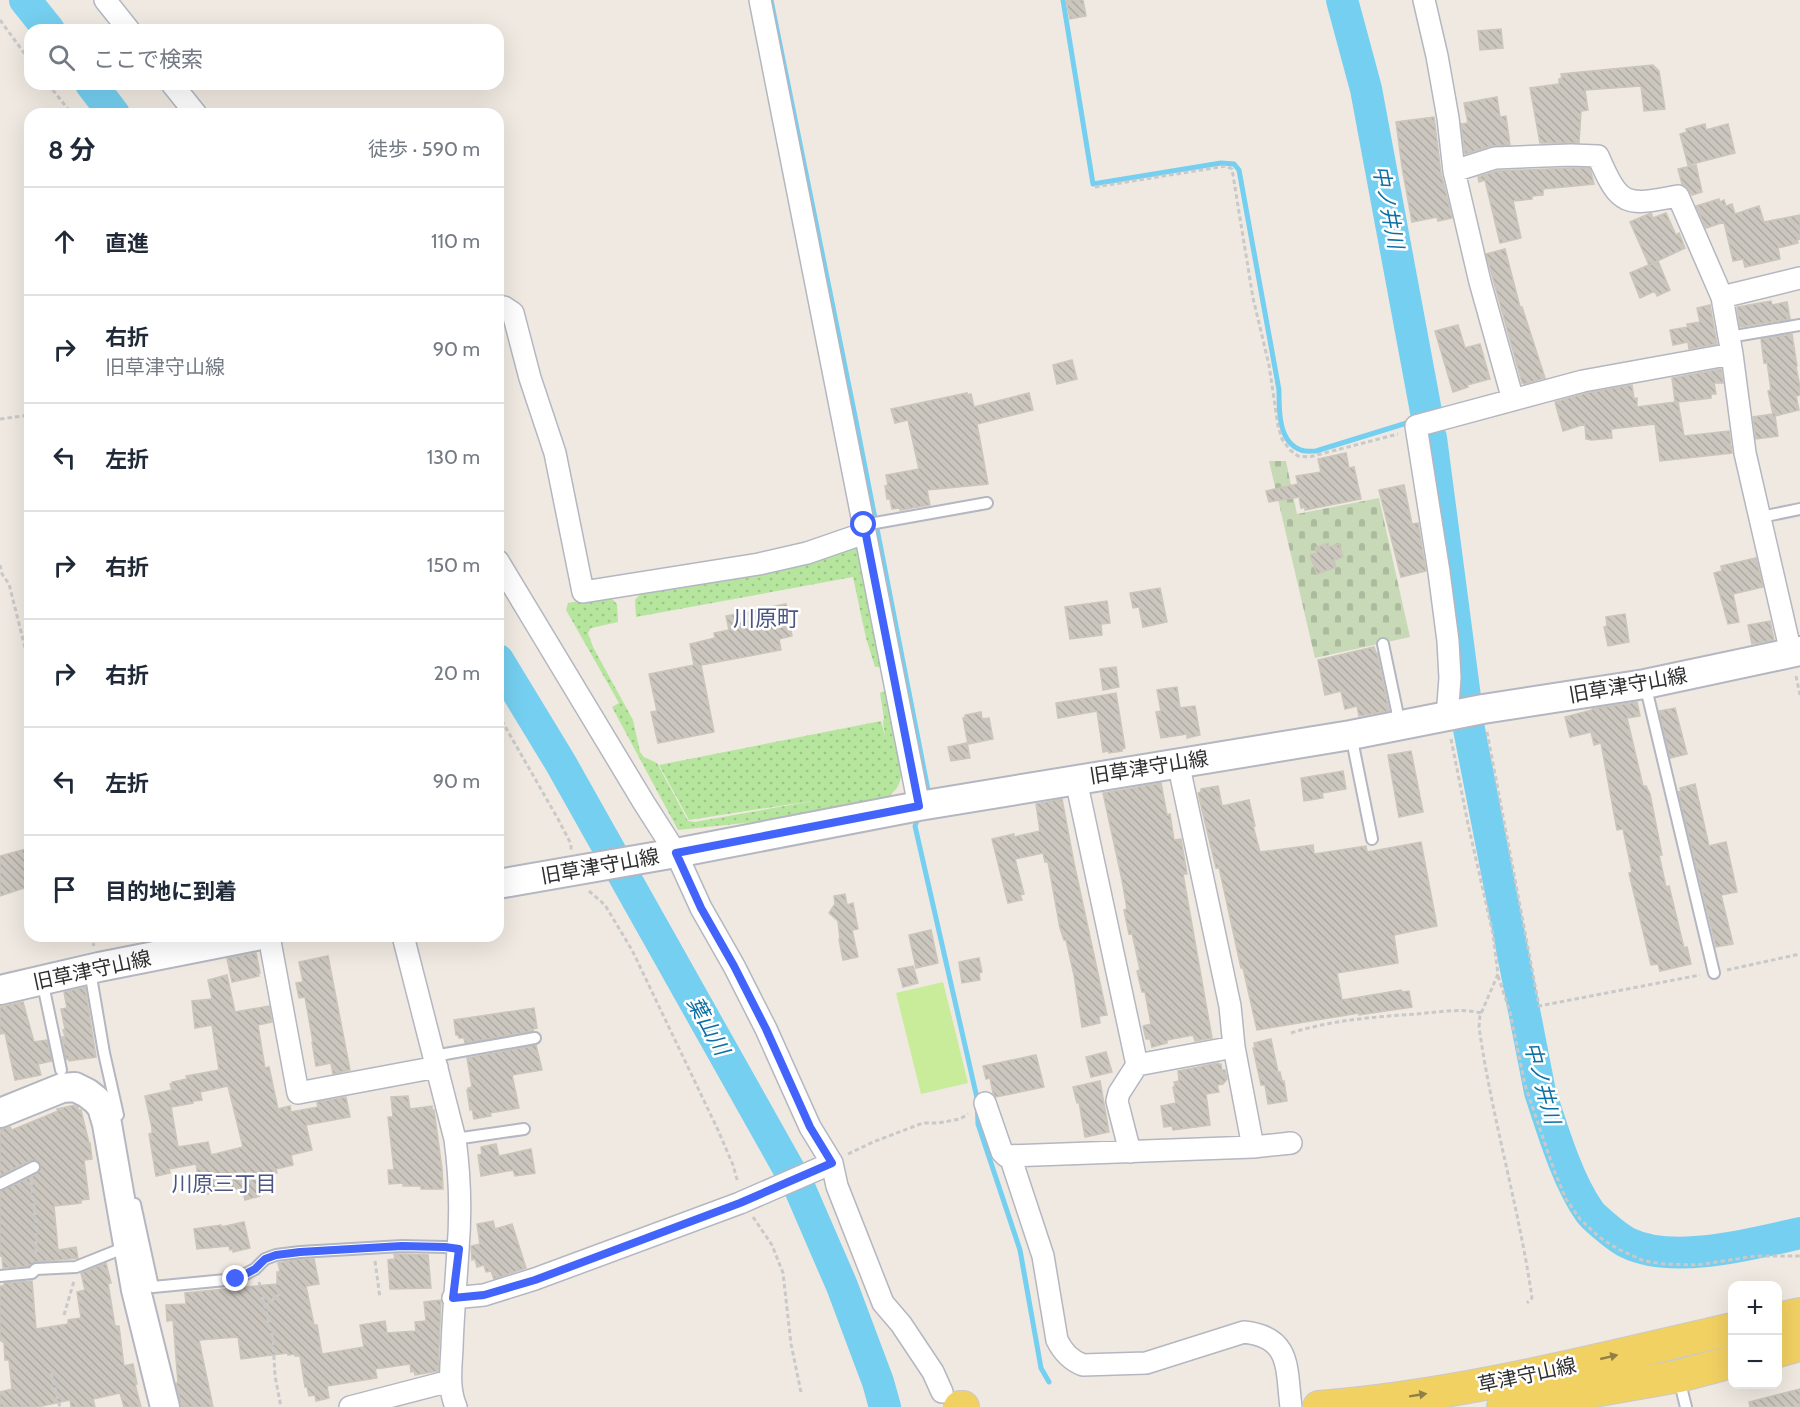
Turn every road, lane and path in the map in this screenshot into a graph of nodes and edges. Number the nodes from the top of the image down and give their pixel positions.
1 (105, 0) edge
2 (760, 0) edge
3 (1424, 0) edge
4 (0, 20) edge
5 (124, 24) edge
6 (24, 53) edge
7 (53, 90) edge
8 (177, 90) edge
9 (67, 108) edge
10 (191, 108) edge
11 (1454, 171) junction
12 (1095, 187) dead end
13 (1800, 278) edge
14 (1722, 297) junction
15 (504, 307) edge
16 (1800, 325) edge
17 (1731, 346) junction
18 (1513, 400) junction
19 (24, 416) edge
20 (0, 419) edge
21 (1416, 426) junction
22 (987, 503) dead end
23 (1800, 508) edge
24 (1761, 517) junction
25 (864, 530) junction
26 (0, 565) edge
27 (504, 571) edge
28 (24, 643) edge
29 (1383, 644) dead end
30 (1796, 652) edge
31 (1645, 684) junction
32 (1483, 709) junction
33 (1447, 717) junction
34 (504, 725) edge
35 (1400, 726) junction
36 (1351, 735) junction
37 (1178, 762) junction
38 (1076, 780) junction
39 (919, 806) junction
40 (1372, 839) dead end
41 (673, 853) junction
42 (576, 871) junction
43 (504, 883) edge
44 (226, 942) edge
45 (270, 942) edge
46 (405, 942) edge
47 (1800, 954) edge
48 (90, 969) junction
49 (1714, 973) junction
50 (1498, 975) junction
51 (42, 980) junction
52 (0, 990) edge
53 (1482, 1013) junction
54 (1291, 1032) dead end
55 (535, 1038) dead end
56 (1234, 1047) junction
57 (435, 1062) junction
58 (1137, 1065) junction
59 (62, 1070) dead end
60 (985, 1103) joint
61 (0, 1113) edge
62 (121, 1126) dead end
63 (524, 1129) dead end
64 (455, 1139) junction
65 (1291, 1143) dead end
66 (1253, 1148) junction
67 (1130, 1152) junction
68 (1010, 1156) junction
69 (832, 1163) junction
70 (31, 1169) joint
71 (0, 1184) edge
72 (132, 1189) dead end
73 (743, 1201) junction
74 (128, 1246) junction
75 (374, 1248) junction
76 (459, 1249) junction
77 (1800, 1256) edge
78 (76, 1267) junction
79 (36, 1269) junction
80 (255, 1269) junction
81 (0, 1276) edge
82 (281, 1293) dead end
83 (380, 1298) dead end
84 (453, 1298) junction
85 (1527, 1303) dead end
86 (265, 1306) junction
87 (1800, 1314) edge
88 (64, 1315) dead end
89 (1782, 1318) edge
90 (1728, 1330) edge
91 (1800, 1345) edge
92 (1782, 1350) edge
93 (1728, 1363) edge
94 (51, 1373) dead end
95 (1678, 1376) junction
96 (450, 1381) junction
97 (801, 1392) dead end
98 (957, 1403) edge
99 (60, 1407) edge
100 (165, 1407) edge
101 (281, 1407) edge
102 (350, 1407) edge
103 (456, 1407) edge
104 (1291, 1407) edge
105 (1318, 1407) edge
106 (1503, 1407) edge
107 (1686, 1407) edge

1 - 5 street
2 - 25 street
3 - 11 street
4 - 6 path
7 - 9 path
8 - 10 street
11 - 14 street
11 - 18 street
12 - 21 path
13 - 14 street
14 - 17 street
15 - 25 street
16 - 17 lane
17 - 18 street
17 - 24 street
18 - 21 street
19 - 20 path
21 - 33 street
22 - 25 lane
23 - 24 lane
24 - 30 street
25 - 39 street
26 - 28 path
27 - 41 street
29 - 35 lane
30 - 31 street, 旧草津守山線
31 - 32 street, 旧草津守山線
31 - 49 lane
32 - 33 street, 旧草津守山線
32 - 49 path
33 - 35 street, 旧草津守山線
33 - 50 path
34 - 42 path
35 - 36 street, 旧草津守山線
36 - 37 street, 旧草津守山線
36 - 40 lane
37 - 38 street, 旧草津守山線
37 - 56 street
38 - 39 street, 旧草津守山線
38 - 58 street
39 - 41 street, 旧草津守山線
41 - 42 street, 旧草津守山線
41 - 69 street
42 - 43 street, 旧草津守山線
42 - 73 path
44 - 48 street, 旧草津守山線
45 - 57 street
46 - 57 street
47 - 49 path
48 - 51 street, 旧草津守山線
48 - 62 lane
50 - 53 path
50 - 77 path
51 - 52 street, 旧草津守山線
51 - 59 lane
53 - 54 path
53 - 85 path
55 - 57 lane
56 - 58 street
56 - 66 street
57 - 64 street
58 - 67 street
60 - 68 street
60 - 69 path
61 - 74 street
63 - 64 lane
64 - 76 street
65 - 66 street
66 - 67 street
67 - 68 street
68 - 104 street
69 - 73 street
69 - 98 street
70 - 71 lane
70 - 79 path
72 - 80 lane
73 - 84 street
73 - 97 path
74 - 78 lane
74 - 100 street
75 - 76 lane
75 - 80 lane
75 - 83 path
76 - 84 street
78 - 79 lane
78 - 88 path
79 - 81 lane
80 - 86 path
82 - 86 path
84 - 96 street
86 - 101 path
87 - 89 main road
105 -> 90 main road, 草津守山線
91 - 92 main road
93 - 95 main road, 草津守山線
94 - 99 path
95 - 106 main road, 草津守山線
95 - 107 lane
96 - 102 street
96 - 103 street

